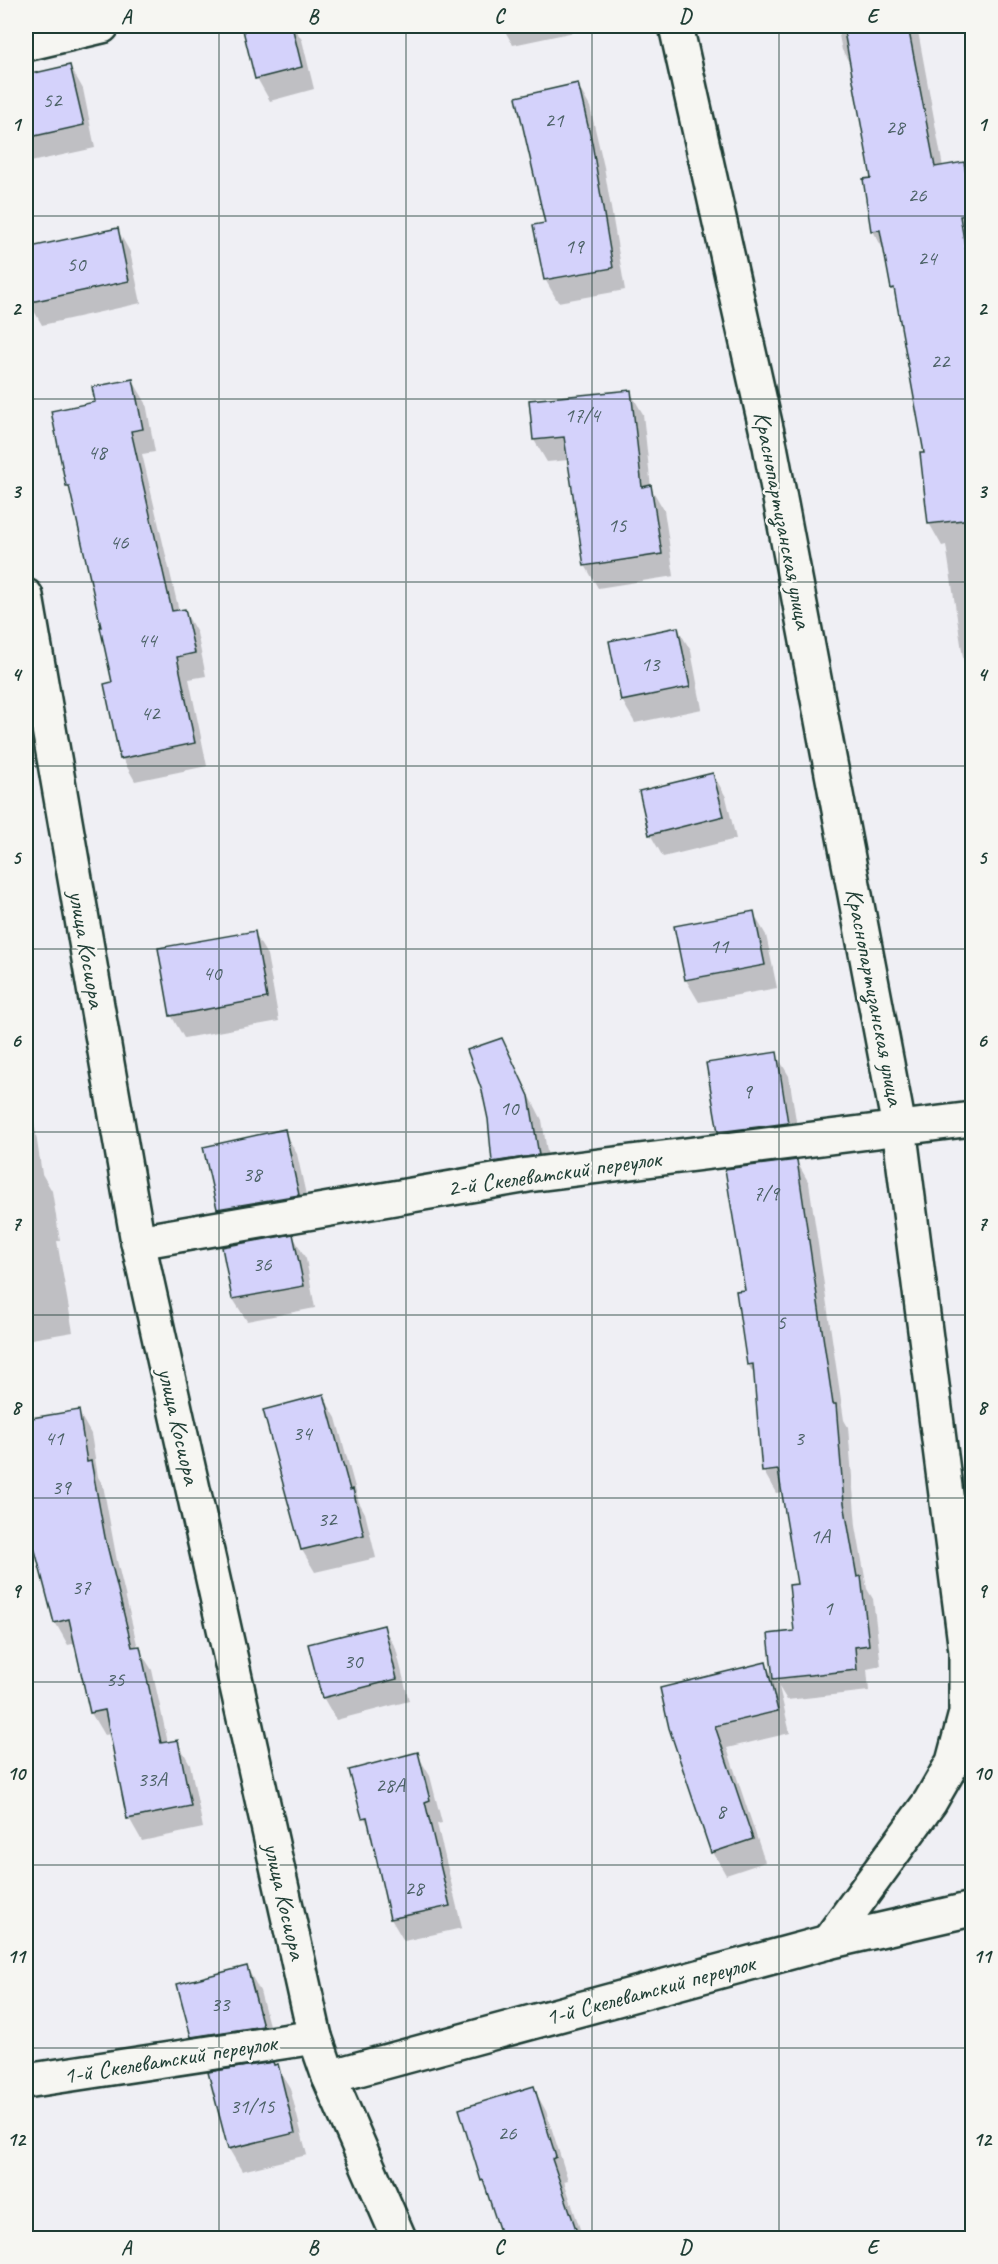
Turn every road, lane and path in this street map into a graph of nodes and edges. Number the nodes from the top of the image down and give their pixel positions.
1 (102, 26) edge
2 (676, 26) edge
3 (26, 44) edge
4 (26, 596) edge
5 (972, 1119) edge
6 (900, 1127) junction
7 (138, 1242) junction
8 (972, 1909) edge
9 (828, 1942) junction
10 (315, 2037) junction
11 (329, 2077) junction
12 (26, 2081) edge
13 (399, 2238) edge

1 - 3 street
2 - 6 street, Краснопартизанская улица
4 - 7 street, улица Косиора
5 - 6 street, 2-й Скелеватский переулок
6 - 7 street, 2-й Скелеватский переулок
6 - 9 street, Краснопартизанская улица
7 - 10 street, улица Косиора
8 - 9 street, 1-й Скелеватский переулок
9 - 11 street, 1-й Скелеватский переулок
10 - 11 street, улица Косиора
10 - 12 street, 1-й Скелеватский переулок
11 - 13 street, улица Косиора

